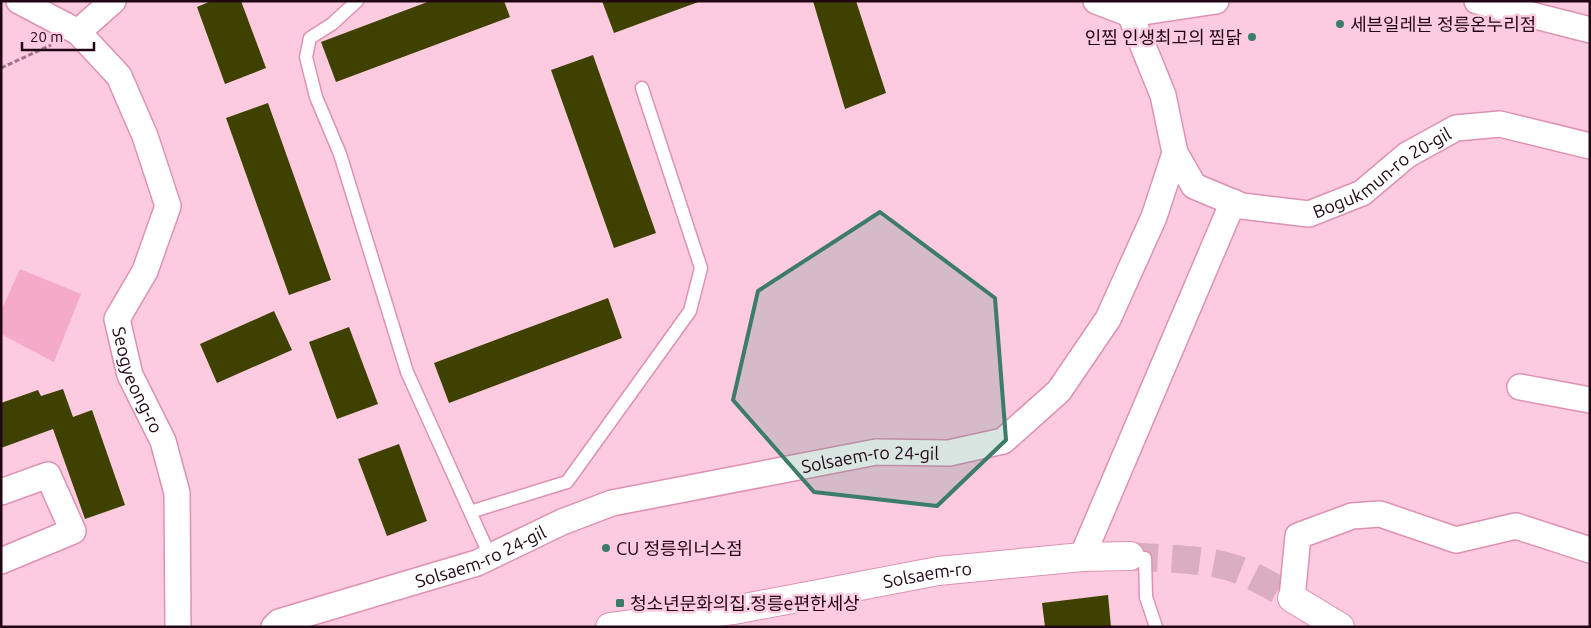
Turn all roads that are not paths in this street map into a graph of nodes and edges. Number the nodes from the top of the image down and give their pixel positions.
1 (19, 1) edge
2 (113, 1) edge
3 (357, 1) edge
4 (1096, 1) edge
5 (1216, 1) edge
6 (1477, 1) edge
7 (1130, 14) junction
8 (1590, 30) edge
9 (78, 32) junction
10 (642, 88) dead end
11 (1590, 146) edge
12 (1175, 153) junction
13 (1232, 202) junction
14 (1520, 387) dead end
15 (1590, 400) edge
16 (1, 492) edge
17 (470, 512) junction
18 (1590, 550) edge
19 (490, 556) junction
20 (1082, 557) junction
21 (1138, 557) joint
22 (1, 561) edge
23 (1292, 598) joint
24 (178, 627) edge
25 (274, 627) edge
26 (610, 627) edge
27 (1156, 627) edge
28 (1340, 627) edge

1 - 9 street, Seogyeong-ro
2 - 9 street
3 - 17 lane
4 - 7 street
5 - 7 street
6 - 8 street
7 - 12 street
9 - 24 street, Seogyeong-ro
10 - 17 lane
11 - 13 street, Bogukmun-ro 20-gil
12 - 13 street, Bogukmun-ro 20-gil
12 - 19 street, Solsaem-ro 24-gil
13 - 20 street
14 - 15 street
16 - 22 street
17 - 19 lane
18 - 23 street
19 - 25 street, Solsaem-ro 24-gil
20 - 21 main road, Solsaem-ro
20 - 26 main road, Solsaem-ro
21 - 27 lane
23 - 28 main road

